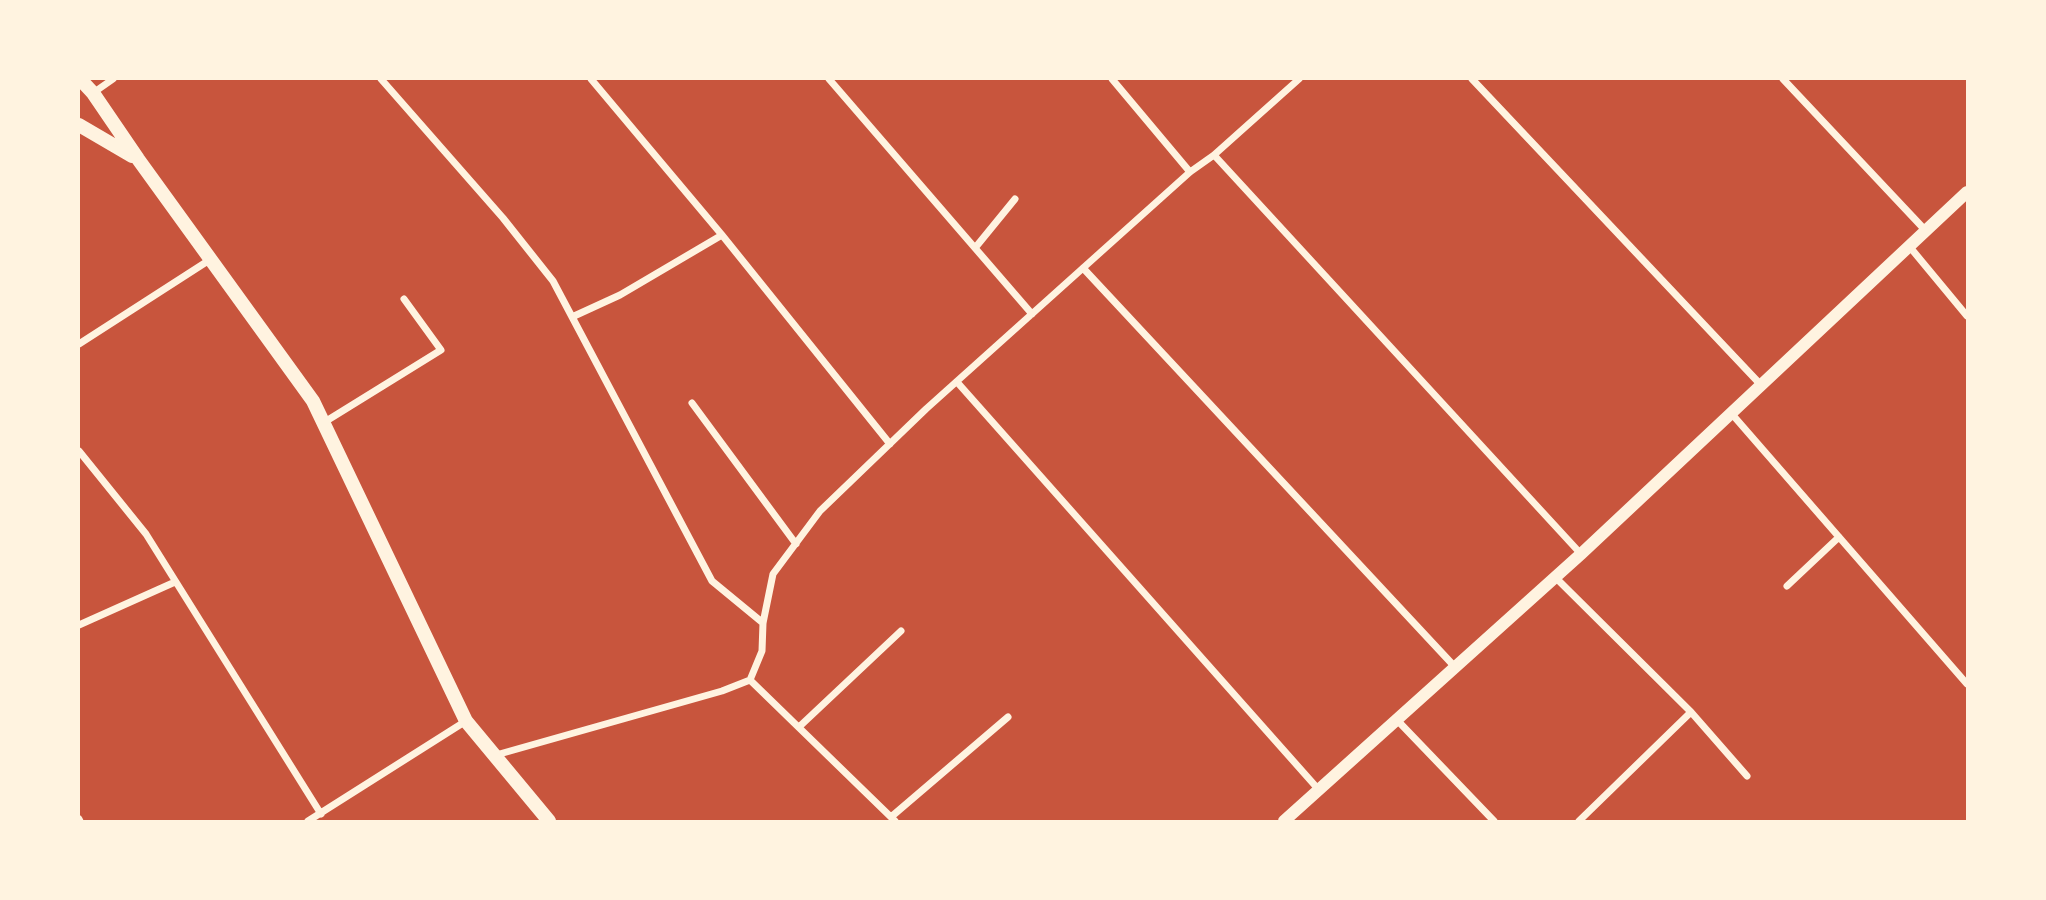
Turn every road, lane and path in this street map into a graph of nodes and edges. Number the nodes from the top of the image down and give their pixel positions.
1 (80, 79) edge
2 (113, 79) edge
3 (381, 79) edge
4 (591, 79) edge
5 (828, 79) edge
6 (1112, 79) edge
7 (1472, 79) edge
8 (1783, 79) edge
9 (1296, 80) edge
10 (93, 93) junction
11 (79, 125) edge
12 (1214, 155) junction
13 (138, 159) junction
14 (1190, 172) junction
15 (1967, 192) edge
16 (1015, 199) dead end
17 (1926, 231) junction
18 (722, 235) junction
19 (1909, 246) junction
20 (975, 248) junction
21 (211, 259) junction
22 (1083, 268) junction
23 (404, 299) dead end
24 (1032, 314) junction
25 (1967, 316) edge
26 (572, 317) junction
27 (79, 344) edge
28 (957, 382) junction
29 (1761, 385) junction
30 (692, 403) dead end
31 (1731, 414) junction
32 (323, 423) junction
33 (890, 444) junction
34 (79, 451) edge
35 (1839, 537) junction
36 (796, 544) junction
37 (1581, 554) junction
38 (1555, 577) junction
39 (175, 582) junction
40 (1787, 586) dead end
41 (762, 623) junction
42 (79, 625) edge
43 (901, 631) dead end
44 (1455, 667) junction
45 (750, 680) junction
46 (1967, 684) edge
47 (1691, 712) junction
48 (1008, 718) dead end
49 (1397, 720) junction
50 (466, 721) junction
51 (799, 727) junction
52 (495, 756) junction
53 (1747, 776) dead end
54 (1319, 790) junction
55 (321, 814) junction
56 (893, 819) edge
57 (308, 821) edge
58 (549, 821) edge
59 (1284, 821) edge
60 (1494, 821) edge
61 (1579, 821) edge

1 - 10 main road
2 - 10 street
3 - 26 street
4 - 18 street
5 - 20 street
6 - 14 street
7 - 29 street
8 - 17 street
9 - 12 street
10 - 13 main road
11 - 13 main road
12 - 14 street
12 - 37 street
13 - 21 main road
14 - 22 street
15 - 17 street
16 - 20 street
17 - 19 street
18 - 26 street
18 - 33 street
19 - 25 street
19 - 29 street
20 - 24 street
21 - 27 street
21 - 32 main road
22 - 24 street
22 - 44 street
23 - 32 street
24 - 28 street
26 - 41 street
28 - 33 street
28 - 54 street
29 - 31 street
30 - 36 street
31 - 35 street
31 - 37 street
32 - 50 main road
33 - 36 street
34 - 39 street
35 - 40 street
35 - 46 street
36 - 41 street
37 - 38 street
38 - 44 street
38 - 47 street
39 - 42 street
39 - 55 street
41 - 45 street
43 - 51 street
44 - 49 street
45 - 51 street
45 - 52 street
47 - 53 street
47 - 61 street
48 - 56 street
49 - 54 street
49 - 60 street
50 - 52 main road
50 - 55 street
51 - 56 street
52 - 58 main road
54 - 59 street
55 - 57 street

